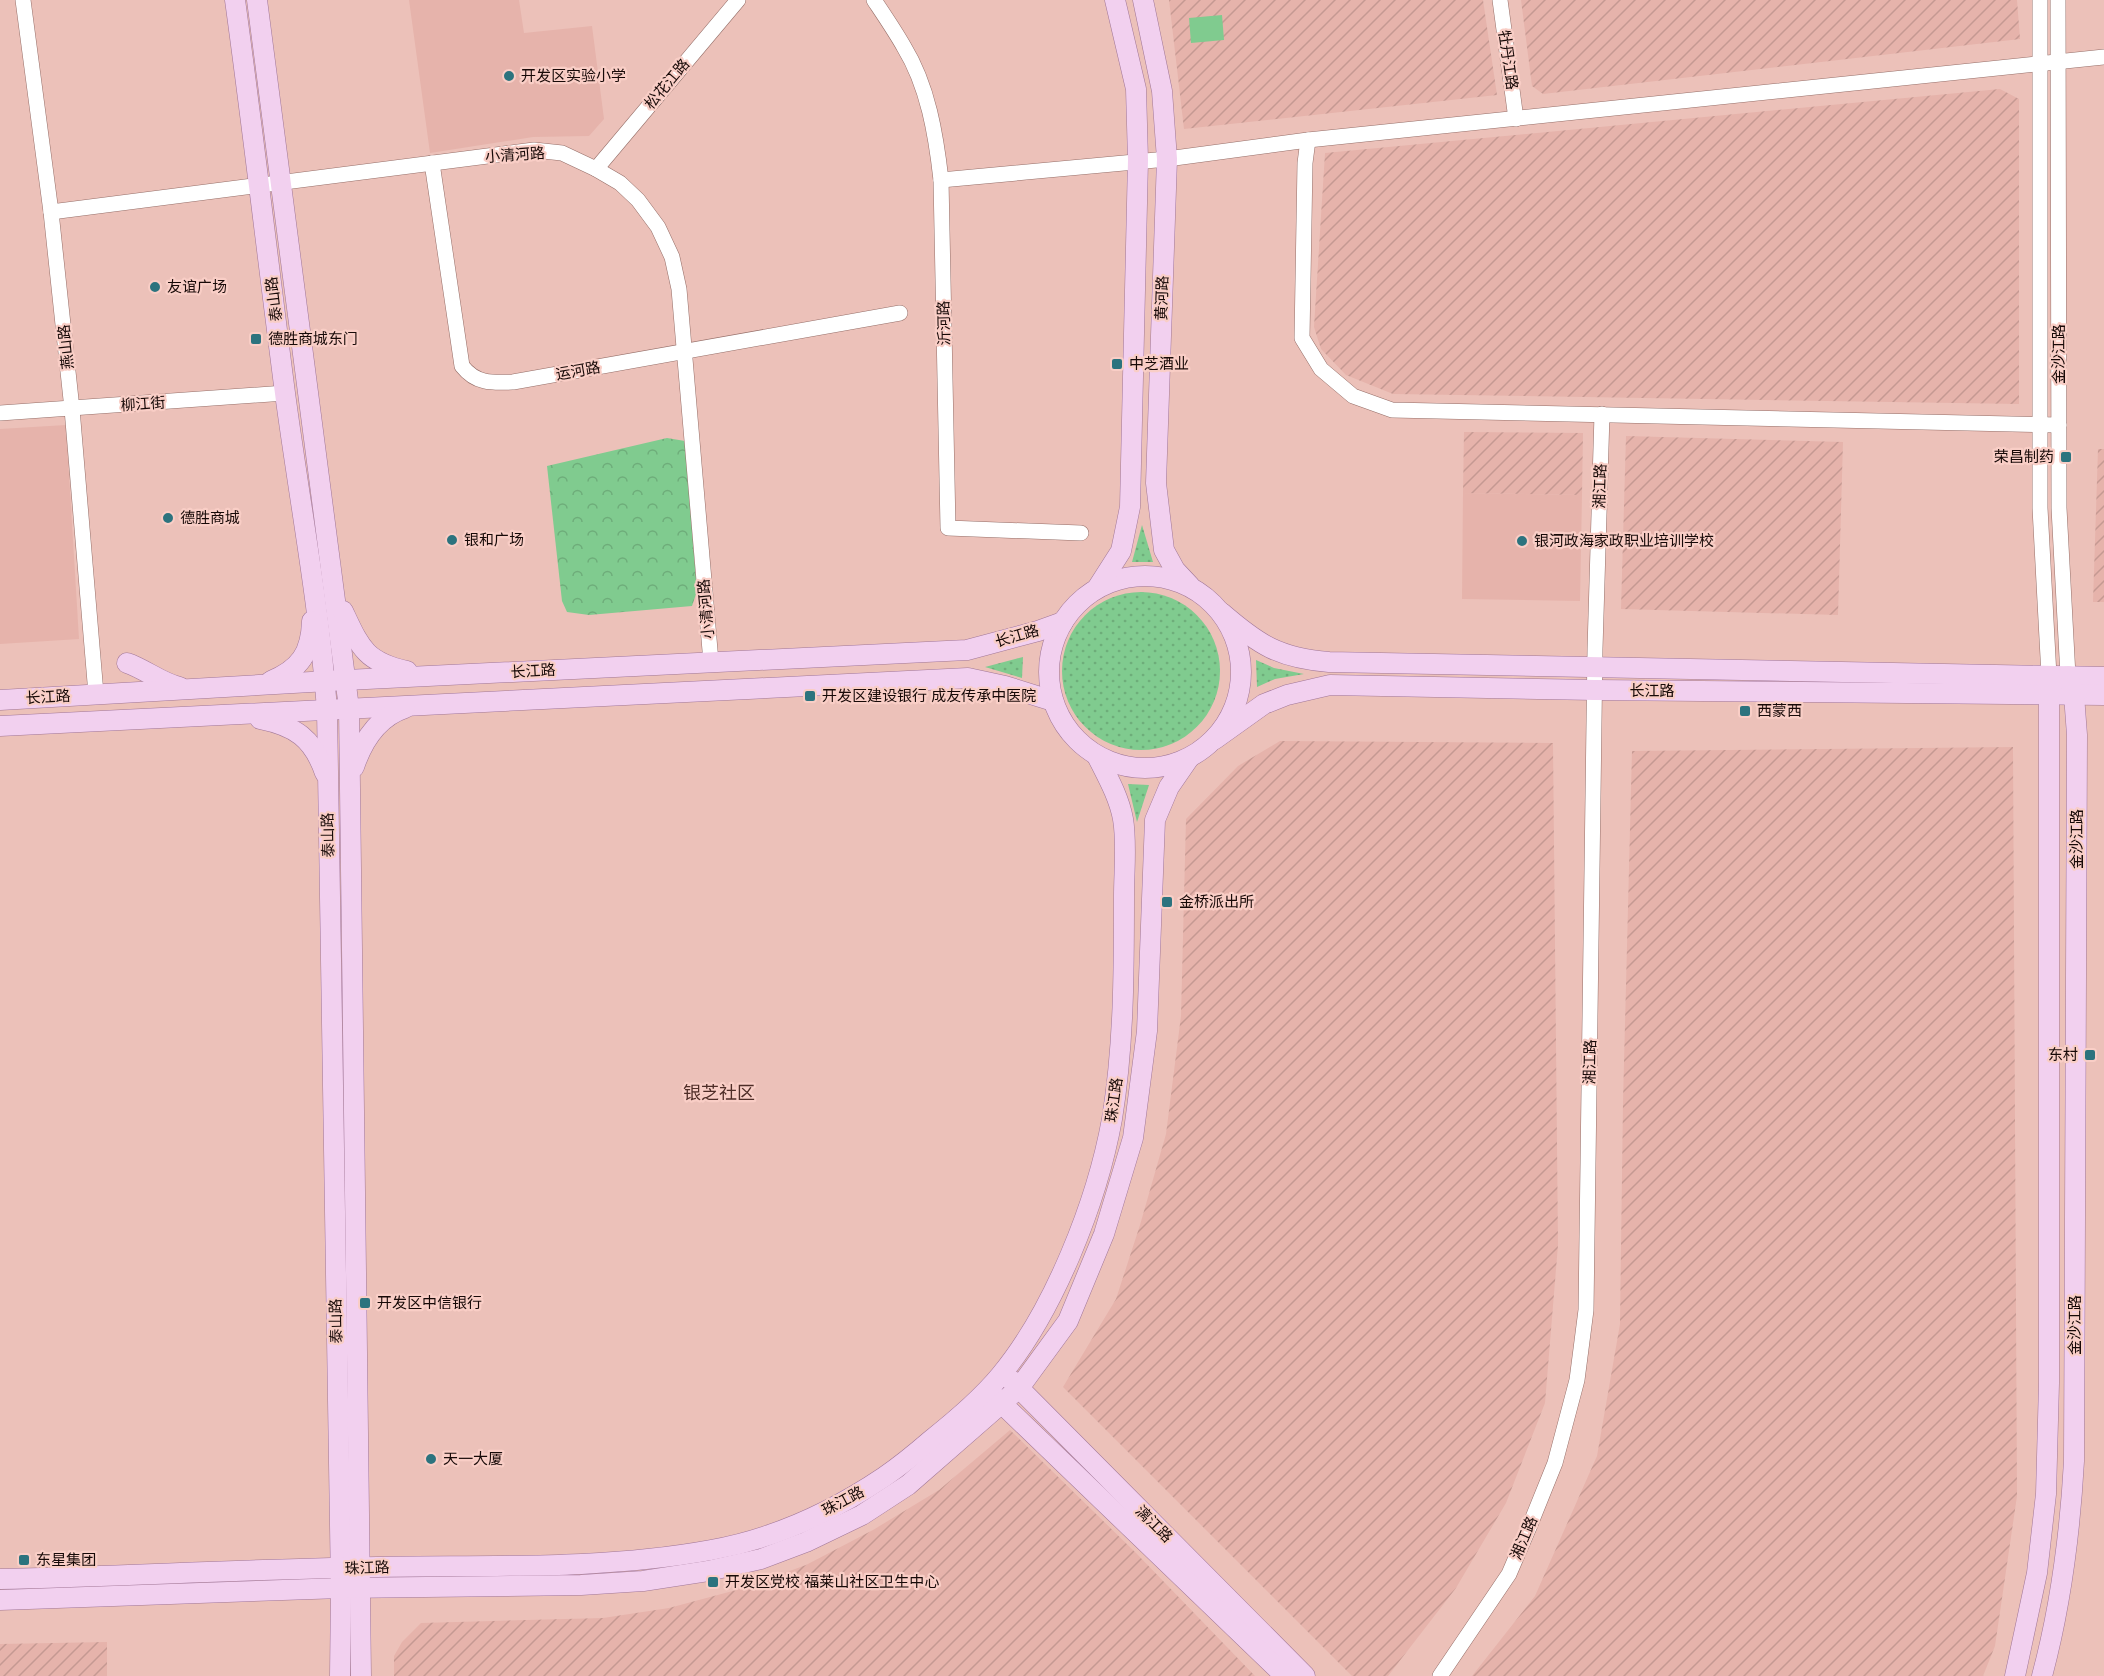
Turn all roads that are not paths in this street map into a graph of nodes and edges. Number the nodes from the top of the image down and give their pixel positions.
1 (23, 0) edge
2 (235, 0) edge
3 (257, 0) edge
4 (738, 0) edge
5 (874, 0) edge
6 (1115, 0) edge
7 (1143, 0) edge
8 (1500, 0) edge
9 (2040, 0) edge
10 (2058, 0) edge
11 (2104, 57) edge
12 (2059, 61) junction
13 (2040, 63) junction
14 (1516, 119) junction
15 (1308, 140) junction
16 (1167, 159) junction
17 (1138, 160) junction
18 (432, 163) junction
19 (596, 169) junction
20 (941, 180) junction
21 (282, 183) junction
22 (260, 186) junction
23 (51, 212) junction
24 (900, 313) dead end
25 (684, 352) junction
26 (285, 393) junction
27 (72, 409) junction
28 (0, 413) edge
29 (1602, 414) junction
30 (2040, 424) junction
31 (2059, 424) junction
32 (1081, 532) dead end
33 (1098, 587) junction
34 (1192, 588) junction
35 (334, 592) junction
36 (314, 594) junction
37 (1222, 613) junction
38 (1063, 622) junction
39 (711, 662) junction
40 (127, 663) dead end
41 (1595, 668) junction
42 (446, 675) junction
43 (2104, 677) edge
44 (346, 680) junction
45 (325, 681) junction
46 (258, 685) junction
47 (2060, 685) junction
48 (192, 688) junction
49 (1595, 690) junction
50 (96, 694) junction
51 (2104, 696) edge
52 (0, 700) edge
53 (1053, 701) junction
54 (418, 705) junction
55 (349, 708) junction
56 (327, 709) junction
57 (237, 714) junction
58 (0, 726) edge
59 (1215, 739) junction
60 (1096, 756) junction
61 (1189, 758) junction
62 (351, 781) junction
63 (328, 782) junction
64 (1003, 1372) junction
65 (1018, 1388) junction
66 (994, 1397) junction
67 (361, 1567) junction
68 (0, 1579) edge
69 (340, 1579) junction
70 (361, 1588) junction
71 (0, 1600) edge
72 (340, 1676) edge
73 (361, 1676) edge
74 (1285, 1676) edge
75 (1305, 1676) edge
76 (1440, 1676) edge
77 (2015, 1676) edge
78 (2042, 1676) edge

1 - 23 street, 燕山路
2 - 22 main road, 泰山路
3 - 21 main road, 泰山路
4 - 19 street, 松花江路
5 - 20 street, 沂河路
6 - 17 main road, 黄河路
7 - 16 main road, 黄河路
8 - 14 street, 牡丹江路
9 - 13 street, 金沙江路
10 - 12 street, 金沙江路
11 - 12 street
12 - 13 street
12 - 31 street, 金沙江路
13 - 14 street
13 - 30 street, 金沙江路
14 - 15 street
15 - 16 street
15 - 29 street
16 - 17 street
16 - 34 main road, 黄河路
17 - 20 street
17 - 33 main road, 黄河路
18 - 19 street, 小清河路
18 - 21 street, 小清河路
18 - 25 street, 运河路
19 - 25 street, 小清河路
20 - 32 street, 沂河路
21 - 22 street, 小清河路
21 - 35 main road, 泰山路
22 - 23 street, 小清河路
22 - 26 main road, 泰山路
23 - 27 street, 燕山路
24 - 25 street, 运河路
25 - 39 street, 小清河路
26 - 27 street, 柳江街
26 - 36 main road, 泰山路
27 - 28 street, 柳江街
27 - 50 street, 燕山路
29 - 30 street
29 - 41 street, 湘江路
30 - 31 street
30 - 47 street, 金沙江路
31 - 47 street, 金沙江路
33 - 34 main road
33 - 38 main road
34 - 37 main road
35 - 42 main road
35 - 44 main road, 泰山路
36 - 45 main road, 泰山路
36 - 46 main road
37 - 41 main road, 长江路
37 - 59 main road
38 - 39 main road, 长江路
38 - 53 main road
39 - 42 main road, 长江路
40 - 48 main road
41 - 47 main road, 长江路
41 - 49 street, 湘江路
42 - 44 main road, 长江路
43 - 47 main road, 长江路
44 - 45 main road, 长江路
44 - 55 main road, 泰山路
45 - 46 main road, 长江路
45 - 56 main road, 泰山路
46 - 48 main road, 长江路
47 - 49 main road, 长江路
47 - 51 main road, 长江路
47 - 77 main road, 金沙江路
47 - 78 main road, 金沙江路
48 - 50 main road, 长江路
49 - 59 main road, 长江路
49 - 76 street, 湘江路
50 - 52 main road, 长江路
53 - 54 main road, 长江路
53 - 60 main road
54 - 55 main road, 长江路
54 - 62 main road
55 - 56 main road, 长江路
55 - 62 main road, 泰山路
56 - 57 main road, 长江路
56 - 63 main road, 泰山路
57 - 58 main road, 长江路
57 - 63 main road
59 - 61 main road
60 - 61 main road
60 - 64 main road, 珠江路
61 - 65 main road
62 - 67 main road, 泰山路
63 - 69 main road, 泰山路
64 - 65 main road, 漓江路
64 - 66 main road, 珠江路
65 - 66 main road
65 - 75 main road, 漓江路
66 - 67 main road, 珠江路
66 - 70 main road
66 - 74 main road, 漓江路
67 - 69 main road, 珠江路
67 - 70 main road, 泰山路
68 - 69 main road, 珠江路
69 - 70 main road
69 - 71 main road
69 - 72 main road, 泰山路
70 - 73 main road, 泰山路

